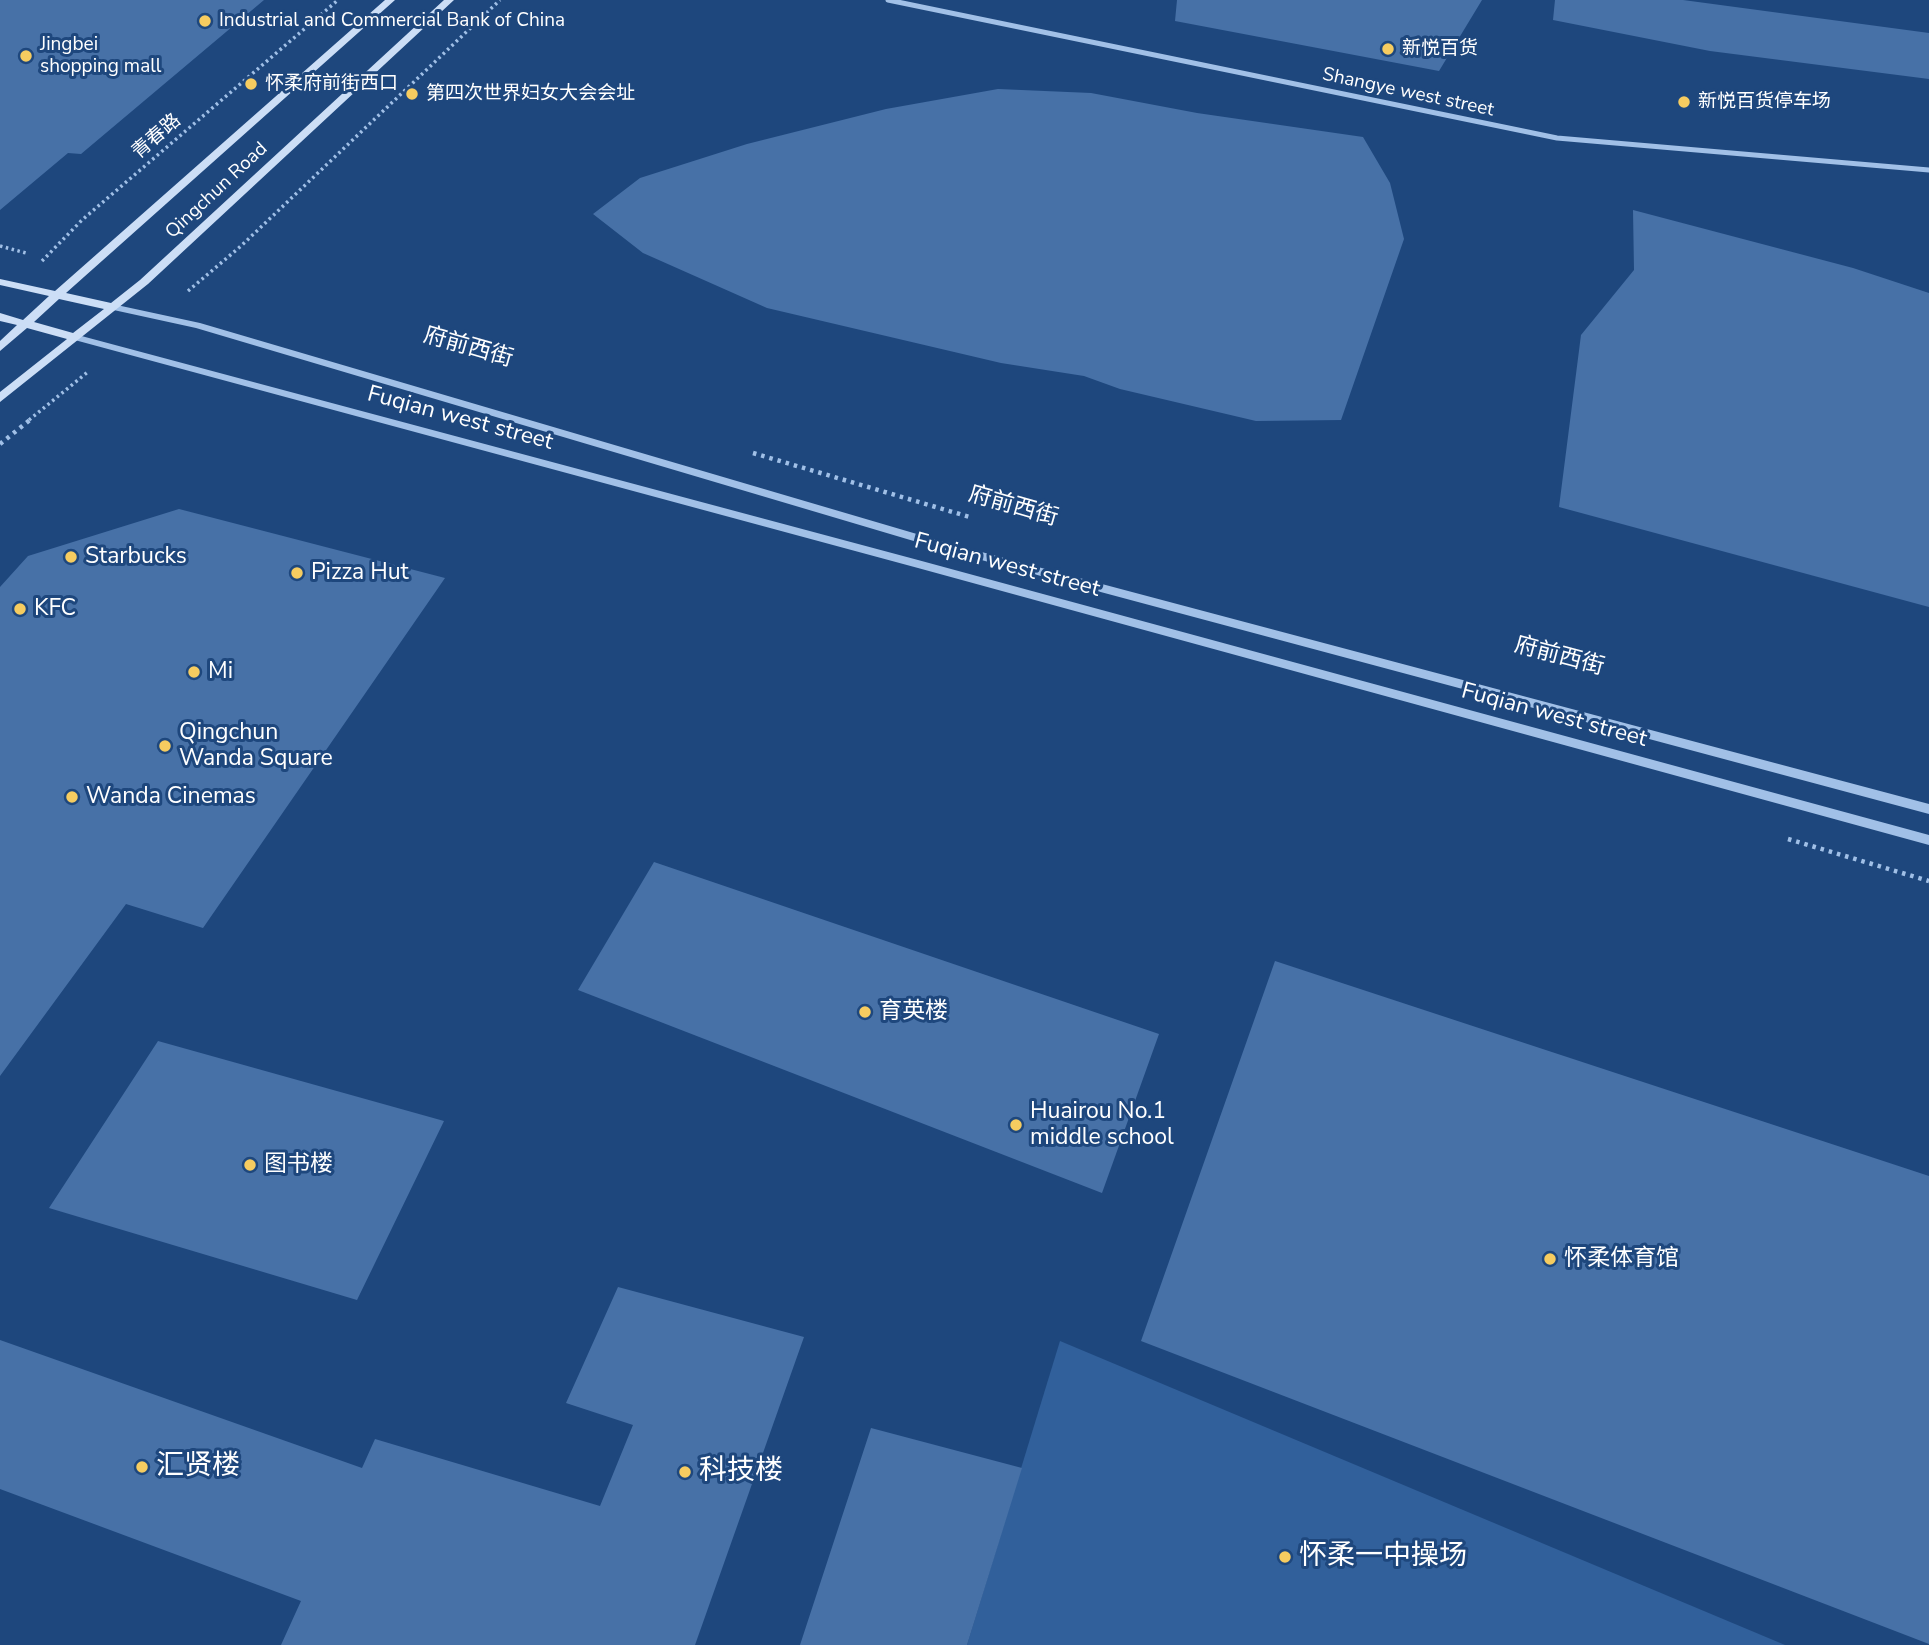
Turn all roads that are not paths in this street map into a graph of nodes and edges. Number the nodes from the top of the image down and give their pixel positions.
1 (390, 0) edge
2 (449, 0) edge
3 (888, 0) edge
4 (1929, 170) edge
5 (0, 282) edge
6 (56, 296) junction
7 (112, 307) junction
8 (0, 317) edge
9 (24, 325) junction
10 (74, 337) junction
11 (0, 347) edge
12 (0, 398) edge
13 (1929, 809) edge
14 (1929, 840) edge

1 - 6 main road, Qingchun Road
2 - 7 main road, Qingchun Road
3 - 4 street, Shangye west street
5 - 6 main road
6 - 7 main road
6 - 9 main road, Qingchun Road
7 - 10 main road, Qingchun Road
7 - 13 street
8 - 9 main road
9 - 10 main road
9 - 11 main road, Qingchun Road
10 - 12 main road, Qingchun Road
10 - 14 street, Fuqian west street

